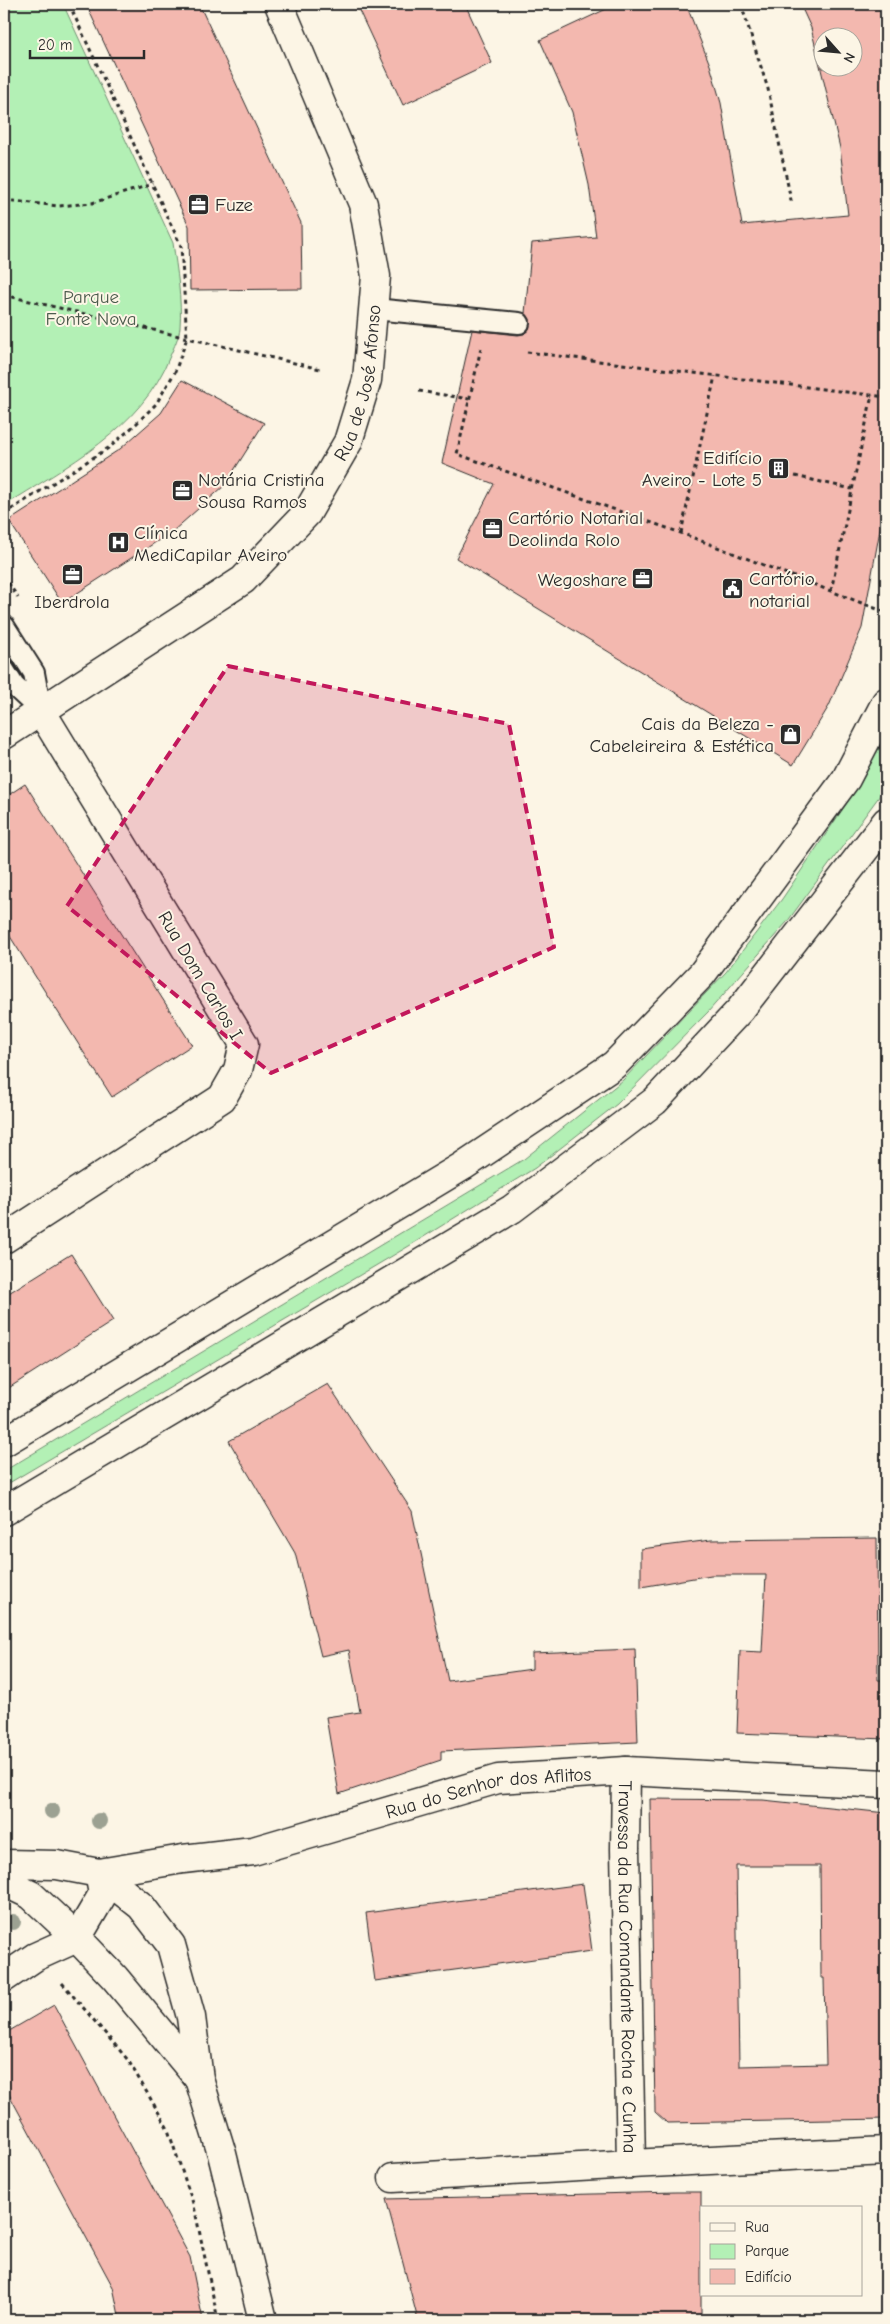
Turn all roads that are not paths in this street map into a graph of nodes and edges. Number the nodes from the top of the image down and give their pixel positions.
1 (279, 4) edge
2 (374, 309) junction
3 (519, 323) dead end
4 (4, 626) edge
5 (4, 670) edge
6 (886, 702) edge
7 (41, 711) junction
8 (4, 736) edge
9 (886, 822) edge
10 (4, 1239) edge
11 (4, 1442) edge
12 (4, 1511) edge
13 (626, 1771) junction
14 (886, 1784) edge
15 (4, 1864) edge
16 (99, 1873) junction
17 (4, 1882) edge
18 (77, 1938) junction
19 (4, 1978) edge
20 (199, 2079) junction
21 (886, 2151) edge
22 (631, 2164) junction
23 (393, 2178) dead end
24 (263, 2320) edge

1 - 2 street, Rua de José Afonso
2 - 3 lane
2 - 7 street, Rua de José Afonso
4 - 7 lane
5 - 7 lane
6 - 11 street
7 - 8 street, Rua de José Afonso
7 - 10 street, Rua Dom Carlos I
9 - 12 street
13 - 14 street, Rua do Senhor dos Aflitos
13 - 16 street, Rua do Senhor dos Aflitos
13 - 22 street, Travessa da Rua Comandante Rocha e Cunha
15 - 16 street, Rua do Senhor dos Aflitos
16 - 18 street
16 - 20 street
17 - 18 street
18 - 19 street
18 - 20 street
20 - 24 street
21 - 22 street, Travessa da Rua Comandante Rocha e Cunha
22 - 23 street, Travessa da Rua Comandante Rocha e Cunha

